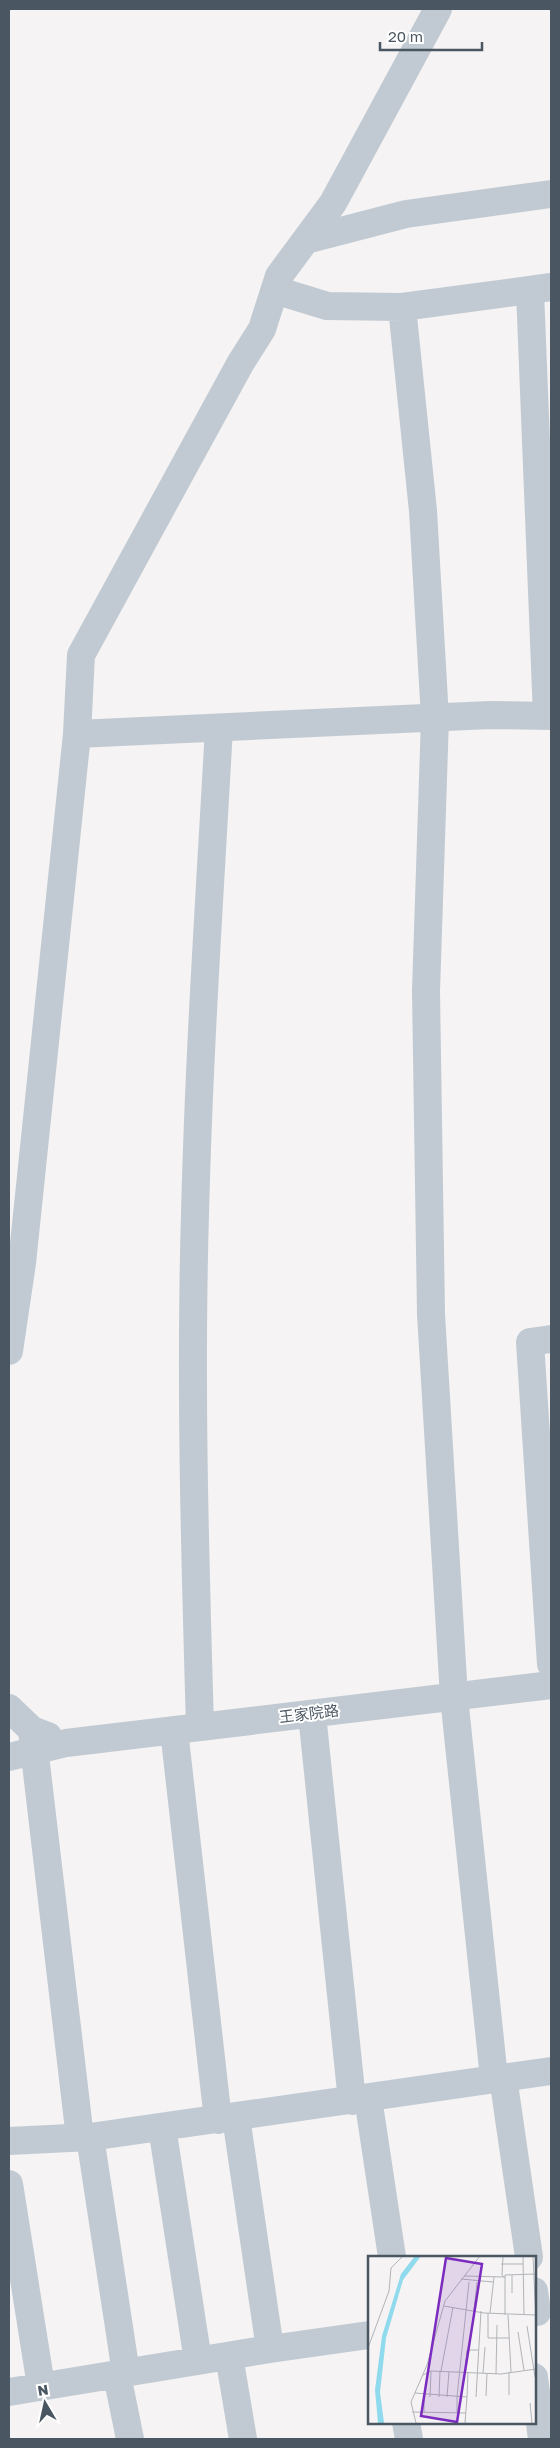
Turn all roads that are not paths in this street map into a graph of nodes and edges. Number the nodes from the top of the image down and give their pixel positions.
1 (438, 9) edge
2 (551, 194) edge
3 (306, 240) junction
4 (541, 289) edge
5 (275, 290) junction
6 (402, 306) junction
7 (549, 716) edge
8 (435, 718) junction
9 (219, 728) junction
10 (76, 734) junction
11 (551, 1339) edge
12 (9, 1351) edge
13 (551, 1664) edge
14 (551, 1686) edge
15 (454, 1697) junction
16 (9, 1708) edge
17 (312, 1714) junction
18 (200, 1727) junction
19 (174, 1730) junction
20 (34, 1740) junction
21 (9, 1757) edge
22 (551, 2071) edge
23 (498, 2078) junction
24 (360, 2099) junction
25 (227, 2118) junction
26 (162, 2127) junction
27 (85, 2138) junction
28 (9, 2142) edge
29 (9, 2184) edge
30 (392, 2256) edge
31 (529, 2256) edge
32 (368, 2335) edge
33 (270, 2349) junction
34 (230, 2356) junction
35 (198, 2361) junction
36 (122, 2374) junction
37 (535, 2385) edge
38 (42, 2386) junction
39 (9, 2392) edge
40 (406, 2423) edge
41 (130, 2439) edge
42 (243, 2439) edge
43 (409, 2439) edge
44 (542, 2439) edge

1 - 3 street
2 - 3 street
3 - 5 street
4 - 6 street
4 - 7 street
5 - 6 street
5 - 10 street
6 - 8 street
7 - 8 street
8 - 9 street
8 - 15 street
9 - 10 street
9 - 18 street
10 - 12 street
11 - 13 street
14 - 15 street, 王家院路
15 - 17 street, 王家院路
15 - 23 street
16 - 20 street
17 - 18 street, 王家院路
17 - 24 street
18 - 19 street, 王家院路
19 - 20 street, 王家院路
19 - 25 street
20 - 21 street
20 - 27 street
22 - 23 street
23 - 24 street
23 - 31 street
24 - 25 street
24 - 30 street
25 - 26 street
25 - 33 street
26 - 27 street
26 - 35 street
27 - 28 street
27 - 36 street
29 - 38 street
32 - 33 street
33 - 34 street
34 - 35 street
34 - 42 street
35 - 36 street
36 - 38 street
36 - 41 street
37 - 44 street
38 - 39 street
40 - 43 street

